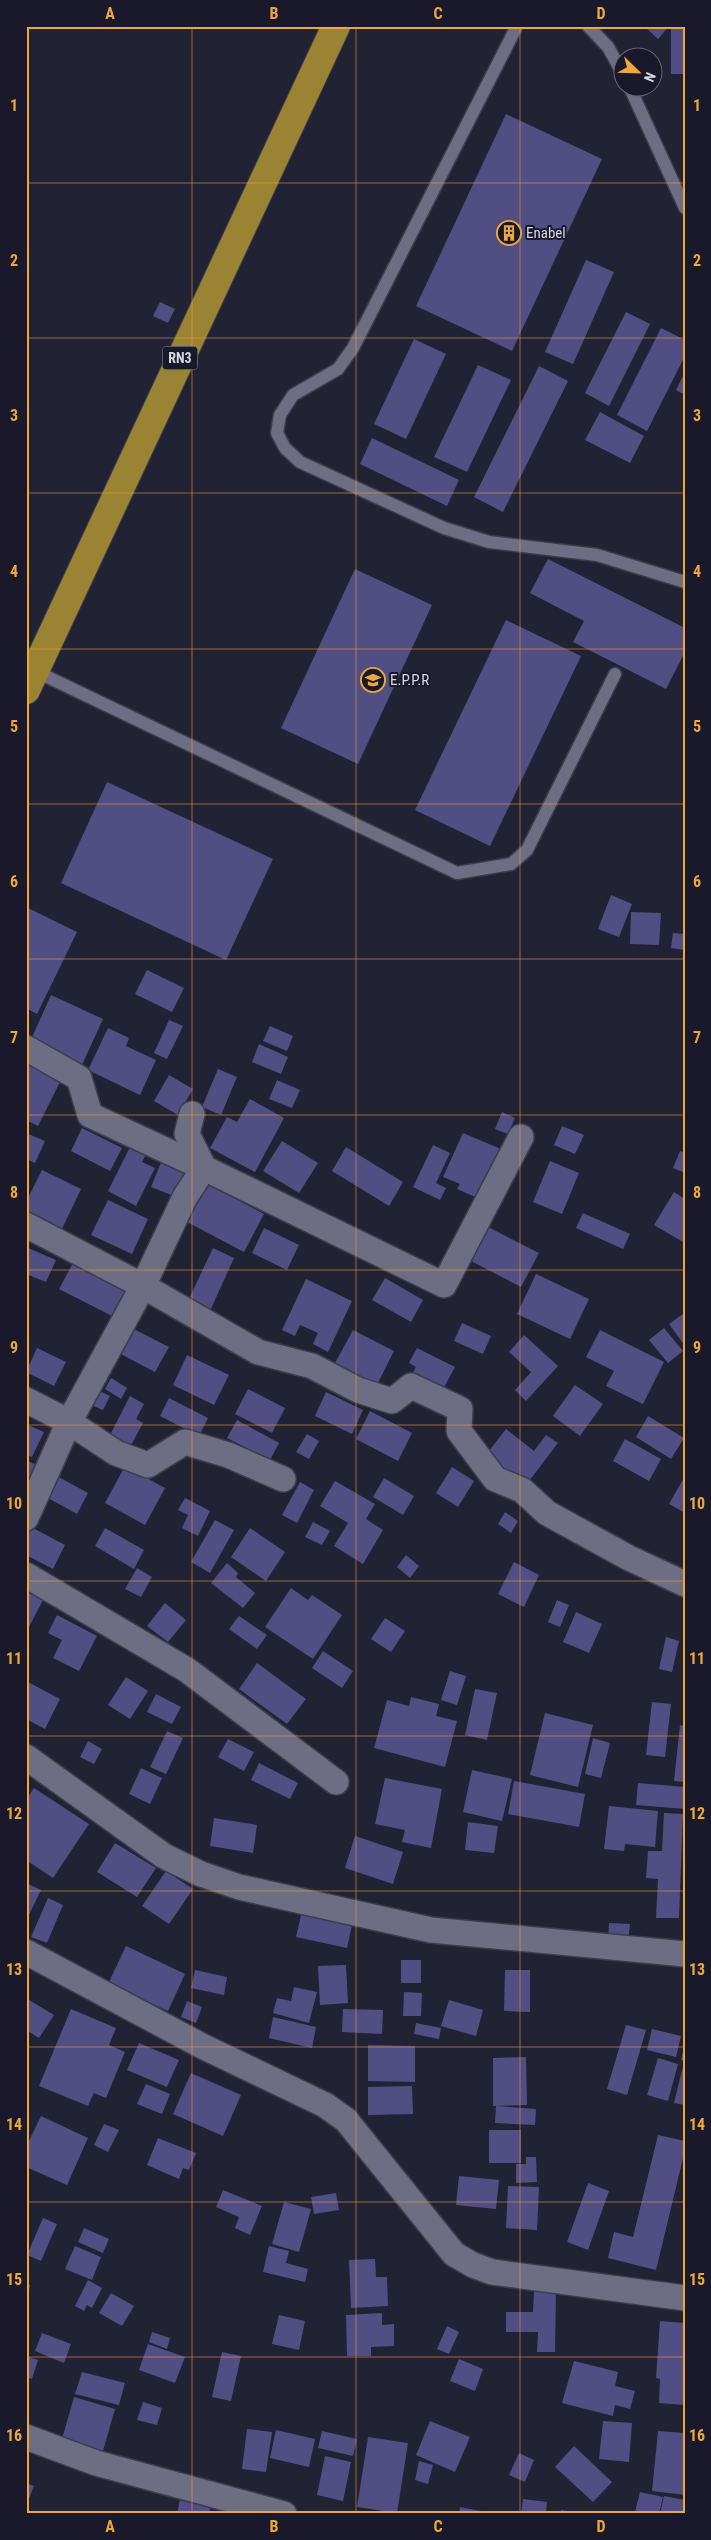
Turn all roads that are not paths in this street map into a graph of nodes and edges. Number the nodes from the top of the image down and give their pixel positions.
1 (336, 26) edge
2 (517, 26) edge
3 (588, 26) edge
4 (614, 58) edge
5 (635, 98) edge
6 (685, 208) edge
7 (685, 582) edge
8 (615, 674) dead end
9 (31, 680) edge
10 (26, 1048) edge
11 (192, 1114) dead end
12 (521, 1137) dead end
13 (204, 1168) junction
14 (26, 1225) edge
15 (143, 1286) junction
16 (26, 1400) edge
17 (69, 1422) junction
18 (283, 1479) dead end
19 (26, 1518) edge
20 (26, 1574) edge
21 (685, 1584) edge
22 (26, 1757) edge
23 (336, 1782) dead end
24 (26, 1952) edge
25 (685, 1954) edge
26 (685, 2298) edge
27 (26, 2437) edge
28 (284, 2514) edge

1 - 9 highway, RN3
2 - 7 lane
3 - 4 lane
5 - 6 lane
8 - 9 lane
10 - 13 street
11 - 13 street
12 - 13 street
13 - 15 street
14 - 15 street
15 - 17 street
15 - 21 street
16 - 17 street
17 - 18 street
17 - 19 street
20 - 23 street
22 - 25 street
24 - 26 street
27 - 28 street

